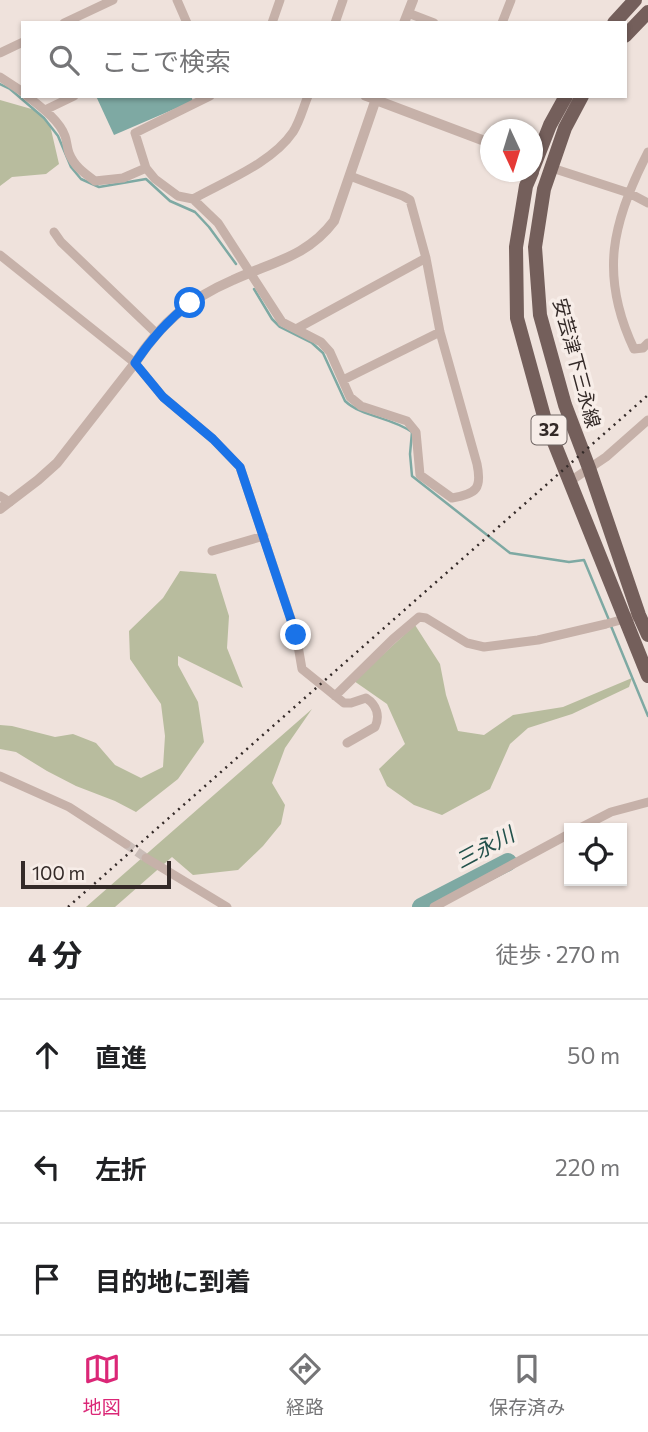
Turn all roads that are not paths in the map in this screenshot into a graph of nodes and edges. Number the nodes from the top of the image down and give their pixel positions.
1 (113, 0) edge
2 (177, 0) edge
3 (280, 0) edge
4 (343, 0) edge
5 (413, 0) edge
6 (511, 0) edge
7 (635, 0) edge
8 (648, 12) edge
9 (406, 18) edge
10 (68, 21) edge
11 (186, 21) edge
12 (273, 21) edge
13 (336, 21) edge
14 (423, 21) edge
15 (503, 21) edge
16 (616, 21) edge
17 (627, 34) edge
18 (21, 43) edge
19 (0, 53) edge
20 (0, 77) edge
21 (21, 91) edge
22 (30, 98) edge
23 (70, 98) edge
24 (206, 98) edge
25 (307, 98) edge
26 (373, 98) edge
27 (376, 98) edge
28 (565, 98) edge
29 (581, 98) edge
30 (45, 110) junction
31 (480, 139) edge
32 (543, 142) edge
33 (648, 152) edge
34 (543, 167) edge
35 (146, 168) junction
36 (552, 168) junction
37 (350, 176) junction
38 (527, 182) edge
39 (629, 193) junction
40 (192, 199) junction
41 (648, 203) edge
42 (54, 232) dead end
43 (0, 254) edge
44 (426, 258) junction
45 (252, 273) junction
46 (296, 328) junction
47 (440, 332) junction
48 (157, 334) junction
49 (648, 343) edge
50 (135, 363) junction
51 (343, 380) junction
52 (648, 420) edge
53 (589, 468) junction
54 (569, 482) junction
55 (5, 499) edge
56 (0, 509) edge
57 (264, 537) junction
58 (212, 551) dead end
59 (639, 615) junction
60 (615, 622) junction
61 (648, 635) edge
62 (648, 676) edge
63 (335, 696) junction
64 (347, 743) dead end
65 (0, 776) edge
66 (648, 802) edge
67 (590, 823) edge
68 (564, 837) edge
69 (125, 844) tunnel mouth
70 (146, 858) tunnel mouth
71 (227, 907) edge
72 (434, 907) edge

1 - 10 street
2 - 11 street
3 - 12 street
4 - 13 street
5 - 9 street
6 - 15 street
7 - 16 main road
8 - 17 main road
9 - 14 street
18 - 19 street
20 - 21 street
22 - 30 street
23 - 30 street
24 - 35 street
25 - 40 street
26 - 37 street
27 - 31 street
28 - 32 main road, 32
29 - 36 main road, 安芸津下三永線 / 32
30 - 35 street
33 - 39 street
34 - 36 street
35 - 40 street
36 - 39 street
36 - 53 main road, 安芸津下三永線 / 32
37 - 44 street
37 - 45 street
38 - 54 main road, 32
39 - 41 street
39 - 49 street
40 - 45 street
42 - 48 street
43 - 50 street
44 - 46 street
44 - 47 street
45 - 46 street
45 - 48 street
46 - 51 street
47 - 51 street
47 - 51 street
48 - 50 street
50 - 55 street
50 - 57 street
52 - 53 street
53 - 54 street
53 - 59 main road, 安芸津下三永線 / 32
54 - 60 main road, 32
55 - 56 street
57 - 58 street
57 - 63 street
59 - 60 street
59 - 61 main road, 安芸津下三永線 / 32
60 - 62 main road, 32
60 - 63 street
63 - 64 street
65 - 69 street
66 - 67 street
68 - 72 street
70 - 71 street

